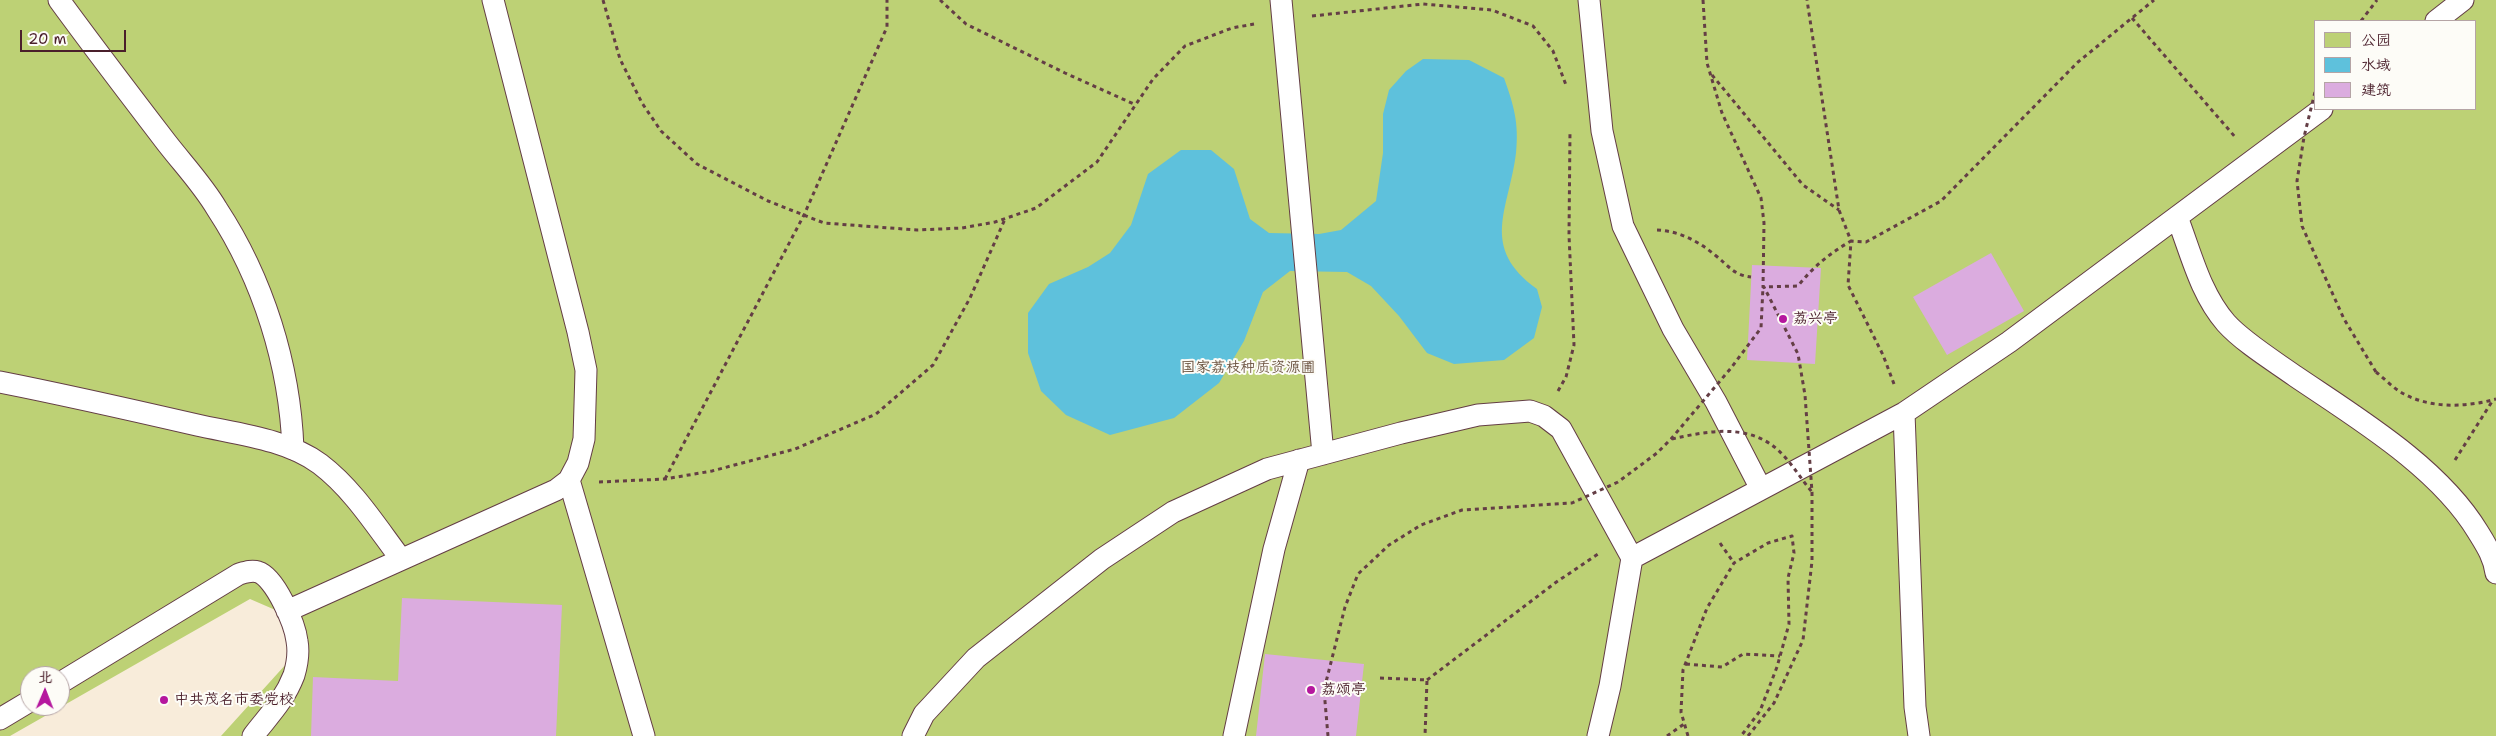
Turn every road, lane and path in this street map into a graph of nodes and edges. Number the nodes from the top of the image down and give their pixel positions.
1 (59, 0) edge
2 (493, 0) edge
3 (603, 0) edge
4 (887, 0) edge
5 (940, 0) edge
6 (1590, 0) edge
7 (1703, 0) edge
8 (1807, 0) edge
9 (2154, 0) edge
10 (2377, 0) edge
11 (2463, 0) edge
12 (1282, 10) edge
13 (2132, 18) junction
14 (2363, 20) edge
15 (2437, 20) edge
16 (1710, 73) junction
17 (1567, 88) dead end
18 (2314, 96) edge
19 (1136, 105) junction
20 (2321, 110) edge
21 (1570, 125) dead end
22 (2255, 160) junction
23 (1839, 210) junction
24 (804, 215) junction
25 (2177, 217) junction
26 (1005, 218) junction
27 (1627, 235) junction
28 (1851, 241) junction
29 (1751, 277) dead end
30 (1763, 287) junction
31 (0, 382) edge
32 (2495, 399) edge
33 (1904, 413) junction
34 (1544, 416) junction
35 (1671, 439) junction
36 (293, 449) junction
37 (1322, 454) junction
38 (1299, 460) junction
39 (571, 476) junction
40 (665, 479) junction
41 (1761, 489) junction
42 (2445, 489) junction
43 (1812, 492) junction
44 (1620, 537) junction
45 (1632, 558) junction
46 (400, 560) junction
47 (2496, 573) edge
48 (287, 611) junction
49 (1780, 656) junction
50 (1686, 664) junction
51 (70, 677) edge
52 (1380, 678) dead end
53 (1427, 680) junction
54 (20, 707) edge
55 (0, 719) edge
56 (1684, 724) junction
57 (253, 736) edge
58 (644, 736) edge
59 (913, 736) edge
60 (1234, 736) edge
61 (1328, 736) edge
62 (1425, 736) edge
63 (1598, 736) edge
64 (1667, 736) edge
65 (1688, 736) edge
66 (1741, 736) edge
67 (1748, 736) edge
68 (1919, 736) edge

1 - 36 lane
2 - 39 lane
3 - 24 path
4 - 24 path
5 - 19 path
6 - 27 lane
7 - 16 path
8 - 23 path
9 - 13 path
10 - 14 path
11 - 15 lane
12 - 17 path
12 - 19 path
12 - 37 lane
13 - 22 path
13 - 28 path
16 - 23 path
16 - 30 path
18 - 32 path, bridge
19 - 26 path
20 - 22 lane
21 - 34 path
22 - 25 lane
23 - 28 path
24 - 26 path
24 - 40 path
25 - 33 lane
25 - 42 lane
26 - 40 path
27 - 29 path
27 - 41 lane
28 - 30 path
28 - 33 path
30 - 35 path, bridge
30 - 43 path, bridge
31 - 36 lane
32 - 42 path
33 - 41 lane
33 - 68 lane
34 - 37 lane
34 - 44 lane
35 - 43 path, bridge
35 - 61 path, bridge
36 - 46 lane
37 - 38 lane
38 - 59 lane
38 - 60 lane
39 - 40 path
39 - 46 lane
39 - 58 lane
41 - 45 lane
42 - 47 lane
43 - 67 path, bridge
44 - 45 lane
44 - 53 path
45 - 63 lane
46 - 48 lane
48 - 51 lane
48 - 57 lane
49 - 50 path
49 - 50 path
49 - 66 path
50 - 56 path
52 - 53 path
53 - 62 path
54 - 55 lane
56 - 64 path
56 - 65 path

